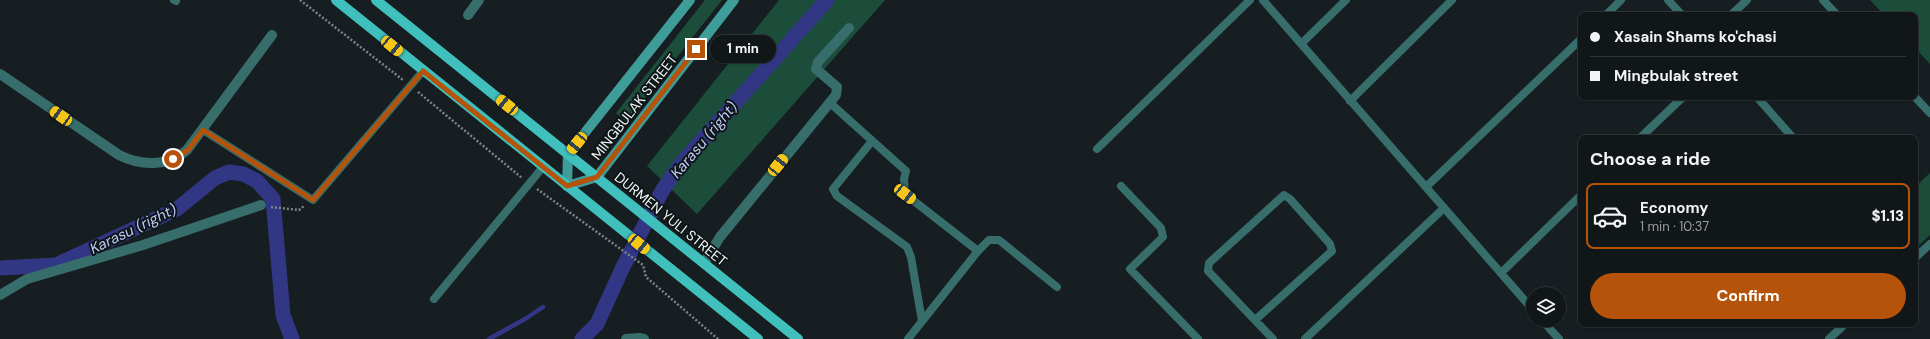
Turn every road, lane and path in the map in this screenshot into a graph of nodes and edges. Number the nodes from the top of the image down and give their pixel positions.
1 (300, 0) edge
2 (336, 0) edge
3 (376, 0) edge
4 (480, 0) edge
5 (690, 0) edge
6 (734, 0) edge
7 (1250, 0) edge
8 (1263, 0) edge
9 (1346, 0) edge
10 (1452, 0) edge
11 (1621, 0) edge
12 (1668, 0) edge
13 (1746, 0) edge
14 (1823, 0) edge
15 (1609, 12) edge
16 (1679, 12) edge
17 (1734, 12) edge
18 (1834, 12) edge
19 (468, 15) dead end
20 (849, 28) dead end
21 (272, 35) dead end
22 (1578, 41) edge
23 (1301, 44) junction
24 (423, 71) junction
25 (0, 74) edge
26 (410, 86) junction
27 (1680, 100) edge
28 (1760, 100) edge
29 (1918, 100) edge
30 (1350, 101) junction
31 (829, 102) junction
32 (1930, 113) edge
33 (203, 130) junction
34 (1643, 135) edge
35 (1790, 135) edge
36 (872, 141) junction
37 (1097, 149) dead end
38 (568, 154) junction
39 (543, 167) junction
40 (597, 177) junction
41 (528, 183) junction
42 (567, 186) junction
43 (1121, 186) dead end
44 (1426, 187) junction
45 (1578, 198) edge
46 (266, 206) joint
47 (1444, 208) junction
48 (299, 210) dead end
49 (1930, 244) edge
50 (978, 251) junction
51 (1918, 255) edge
52 (704, 263) junction
53 (1501, 273) junction
54 (1057, 287) dead end
55 (0, 295) edge
56 (434, 299) dead end
57 (1526, 302) edge
58 (1255, 320) junction
59 (922, 321) junction
60 (1548, 327) edge
61 (1842, 327) edge
62 (626, 339) edge
63 (644, 339) edge
64 (718, 339) edge
65 (758, 339) edge
66 (798, 339) edge
67 (908, 339) edge
68 (1198, 339) edge
69 (1273, 339) edge
70 (1305, 339) edge
71 (1559, 339) edge
72 (1829, 339) edge

1 - 26 path
2 - 24 main road
3 - 38 main road, DURMEN YULI STREET
4 - 19 street
5 - 38 main road, MINGBULAK STREET
6 - 40 main road, MINGBULAK STREET
7 - 37 lane
8 - 23 lane
9 - 23 lane
10 - 30 lane
11 - 15 lane
12 - 16 lane
13 - 17 lane
14 - 18 lane
20 - 31 street
21 - 33 street
22 - 44 lane
23 - 30 lane
24 - 26 lane
24 - 39 main road
25 - 33 street
26 - 33 lane
26 - 41 path
27 - 34 lane
28 - 35 lane
29 - 32 lane
30 - 44 lane
31 - 36 lane
31 - 52 street
36 - 50 lane
36 - 59 lane
38 - 40 main road, DURMEN YULI STREET
38 - 42 main road, MINGBULAK STREET
39 - 41 lane
39 - 42 main road
40 - 42 main road, MINGBULAK STREET
40 - 52 main road, DURMEN YULI STREET
41 - 56 lane
41 - 64 path
42 - 65 main road
43 - 68 lane
44 - 47 lane
45 - 53 lane
46 - 48 path
46 - 55 street
47 - 53 lane
47 - 70 lane
49 - 51 lane
50 - 54 lane
50 - 59 lane
52 - 66 main road, DURMEN YULI STREET
53 - 57 lane
58 - 58 lane
58 - 69 lane
59 - 67 lane
60 - 71 lane
61 - 72 lane
62 - 63 street

